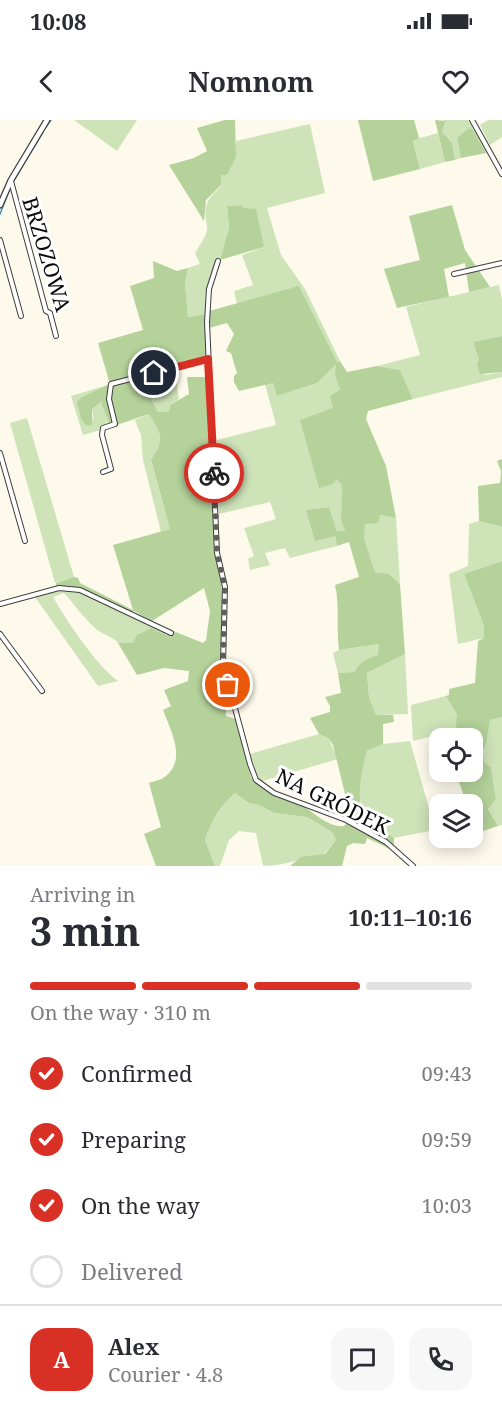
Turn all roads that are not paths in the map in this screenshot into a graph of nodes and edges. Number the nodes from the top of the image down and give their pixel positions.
1 (47, 120) edge
2 (472, 120) edge
3 (502, 174) edge
4 (10, 180) junction
5 (0, 205) edge
6 (0, 240) edge
7 (218, 261) dead end
8 (502, 263) edge
9 (453, 274) dead end
10 (21, 315) dead end
11 (57, 336) dead end
12 (208, 359) junction
13 (0, 453) edge
14 (104, 472) dead end
15 (25, 541) dead end
16 (0, 604) edge
17 (171, 633) dead end
18 (0, 634) edge
19 (42, 691) dead end
20 (413, 866) edge

1 - 4 street
2 - 3 street
4 - 5 street
4 - 11 street, BRZOZOWA
6 - 10 street
7 - 12 street, NA GRÓDEK
8 - 9 street
12 - 14 street
12 - 20 street, NA GRÓDEK
13 - 15 street
16 - 17 street
18 - 19 street

